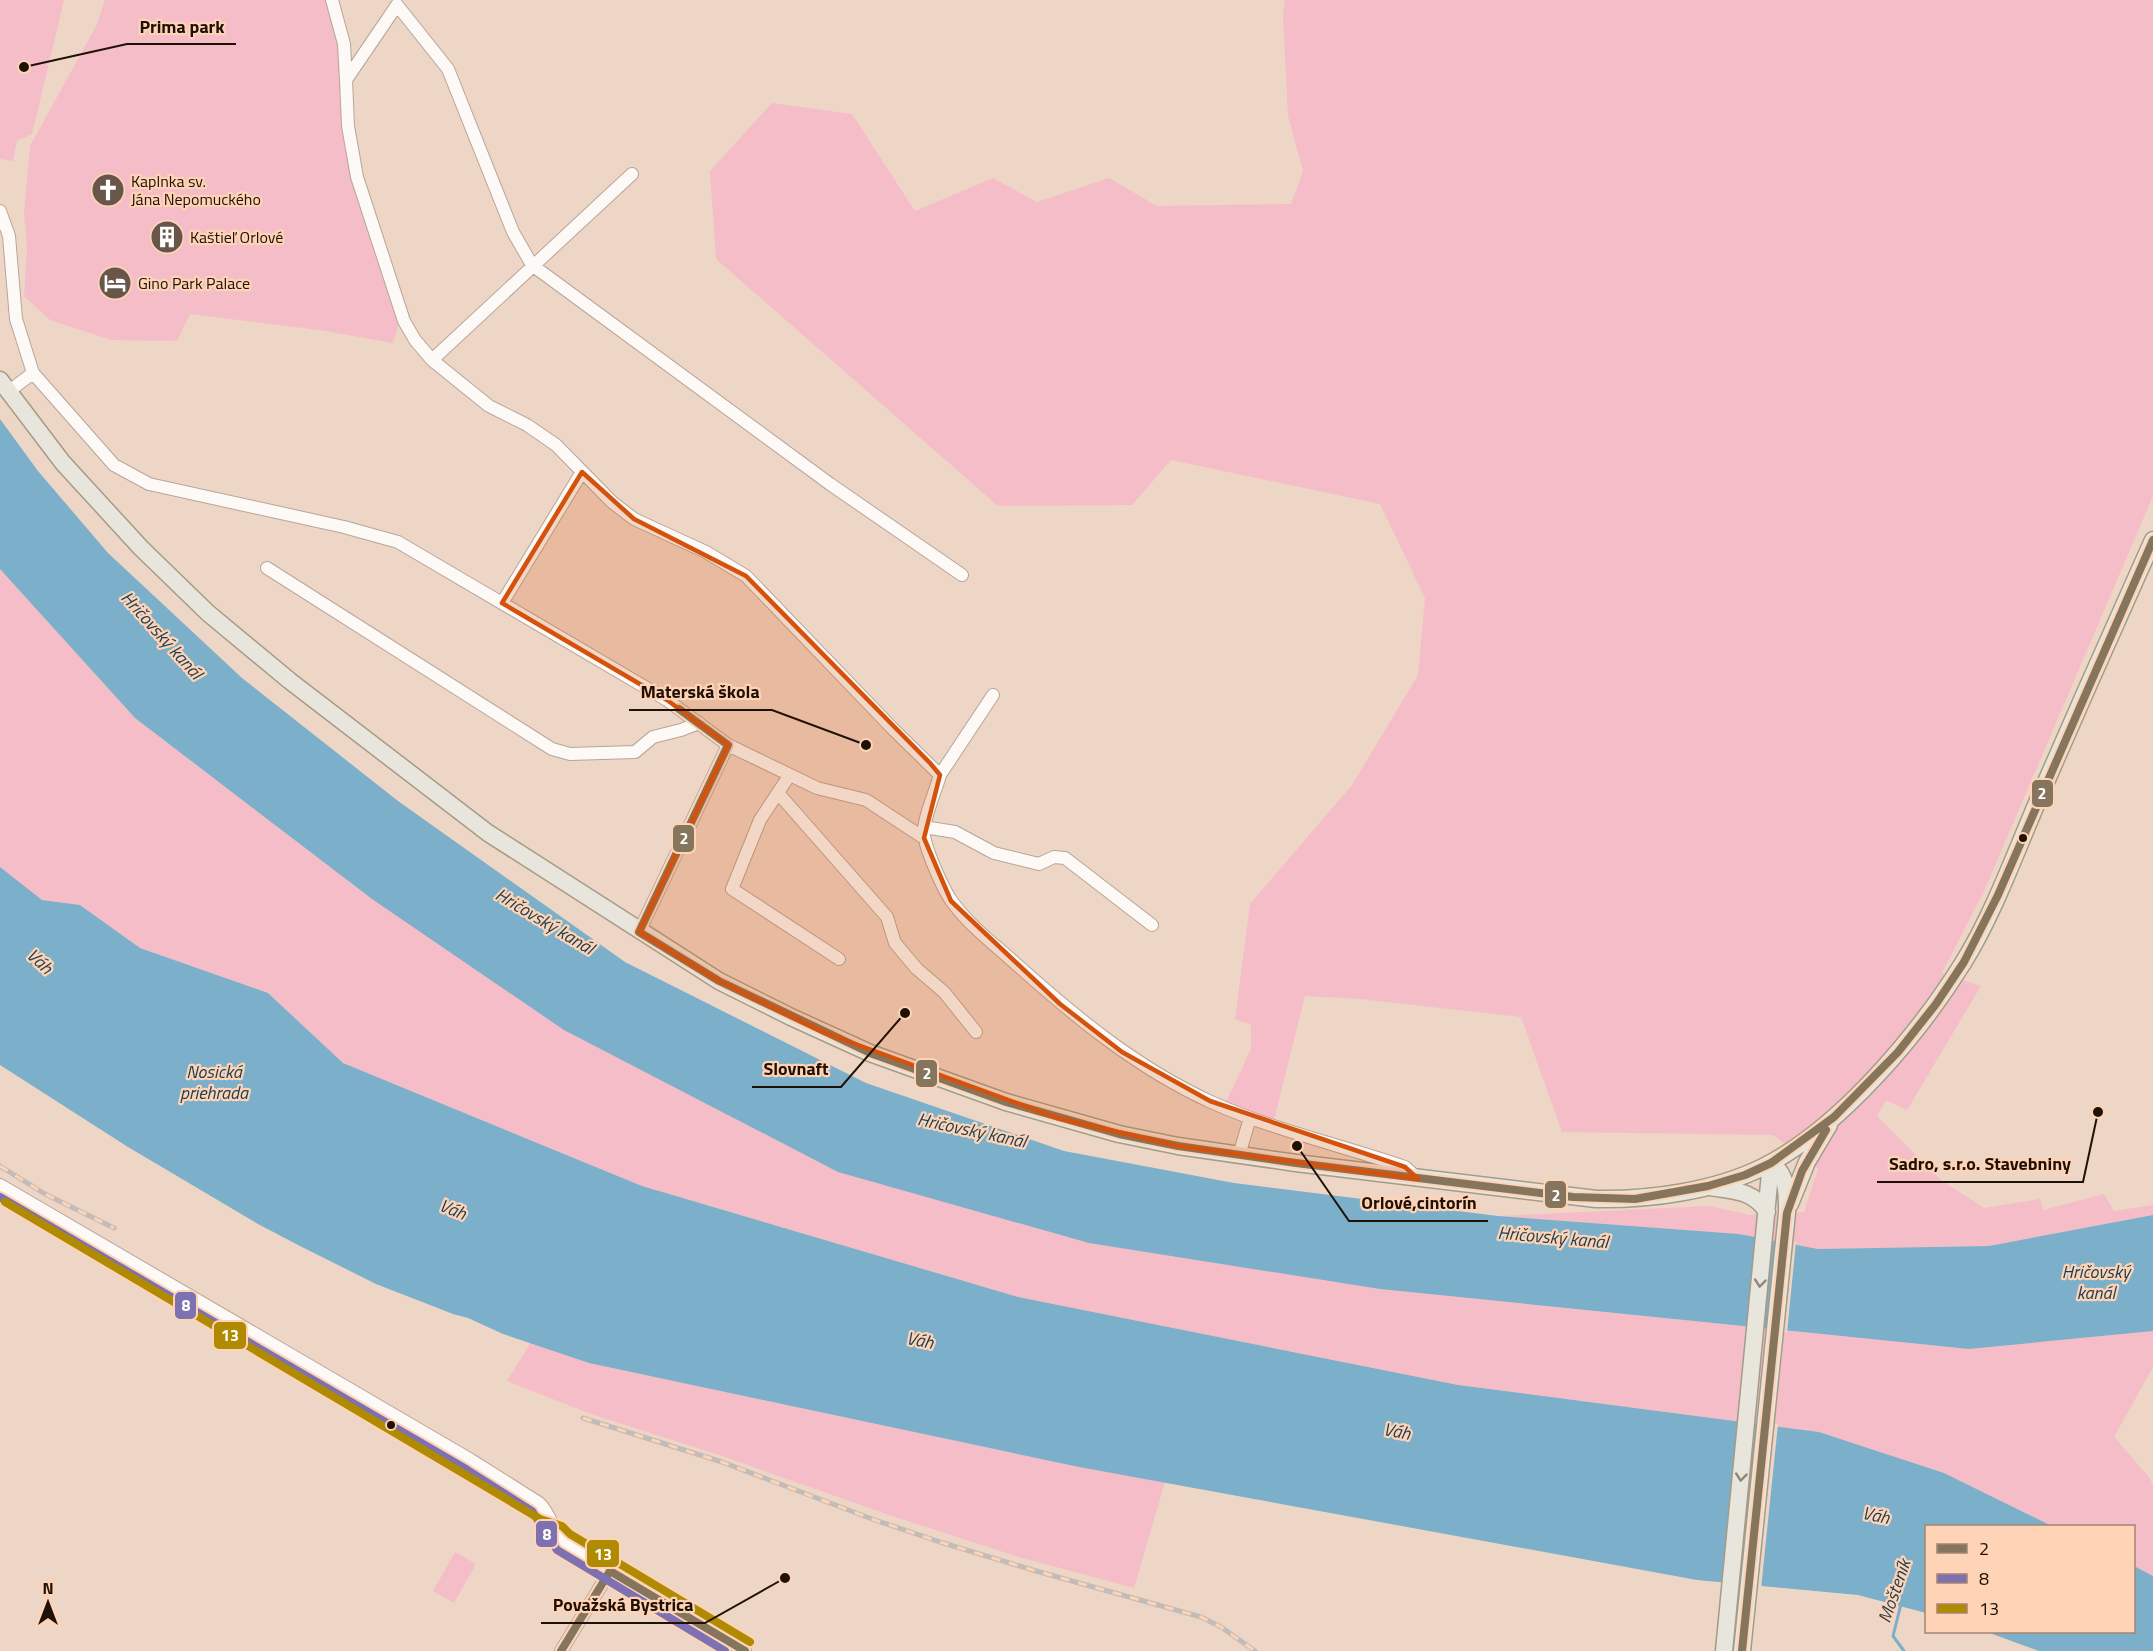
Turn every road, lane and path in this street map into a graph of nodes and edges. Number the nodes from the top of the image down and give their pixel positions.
1 (332, 0) edge
2 (346, 80) junction
3 (632, 174) dead end
4 (0, 212) edge
5 (532, 265) junction
6 (432, 360) junction
7 (33, 373) junction
8 (4, 386) edge
9 (582, 472) junction
10 (2153, 540) edge
11 (267, 568) dead end
12 (962, 575) dead end
13 (502, 603) junction
14 (993, 695) dead end
15 (699, 723) junction
16 (728, 745) junction
17 (940, 774) junction
18 (789, 776) junction
19 (778, 793) junction
20 (924, 832) junction
21 (1152, 926) dead end
22 (639, 932) junction
23 (839, 959) dead end
24 (976, 1032) dead end
25 (1834, 1117) junction
26 (1250, 1118) junction
27 (1239, 1155) junction
28 (1772, 1162) junction
29 (1418, 1179) junction
30 (0, 1185) edge
31 (1704, 1186) junction
32 (1766, 1218) junction
33 (1787, 1220) junction
34 (610, 1571) junction
35 (561, 1651) edge
36 (745, 1651) edge
37 (1724, 1651) edge
38 (1742, 1651) edge

1 - 2 street
2 - 5 street
2 - 6 street
3 - 5 street
4 - 7 street
5 - 6 street
5 - 12 street
6 - 9 street
7 - 8 street
7 - 13 street
8 - 22 main road
9 - 13 street
9 - 17 street
10 - 25 main road
11 - 15 street
13 - 15 street
14 - 17 street
15 - 16 street
16 - 18 street
16 - 22 street
17 - 20 street
18 - 19 street
18 - 20 street
19 - 23 street
19 - 24 street
20 - 21 street
20 - 26 street
22 - 27 main road
25 - 28 main road
25 - 33 main road
26 - 27 street
26 - 29 street
27 - 29 main road
28 - 31 main road
28 - 32 main road
28 - 33 main road
29 - 31 main road
30 - 34 street
31 - 32 main road
32 -> 37 main road
33 - 38 main road
34 - 35 street
34 - 36 street

